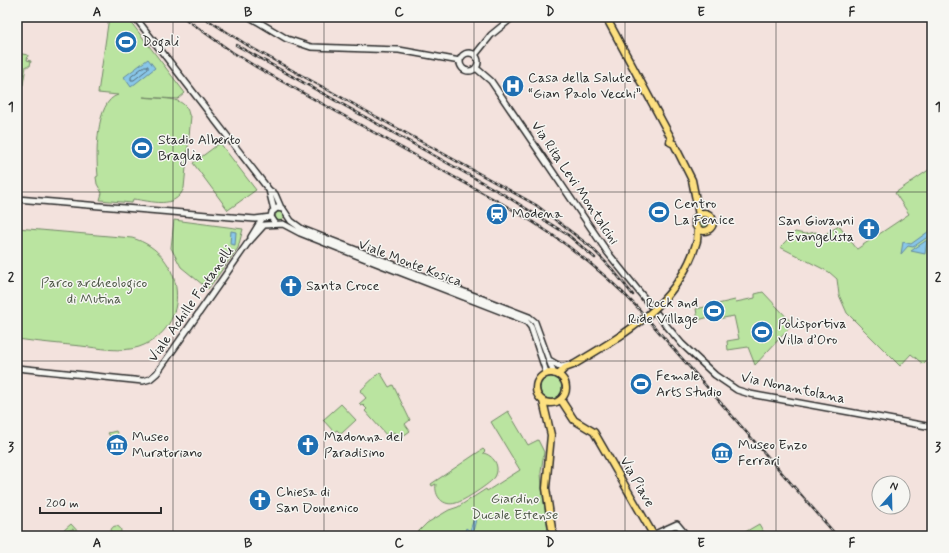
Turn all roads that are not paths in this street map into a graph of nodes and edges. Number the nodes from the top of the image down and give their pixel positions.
1 (135, 17) edge
2 (250, 17) edge
3 (513, 17) edge
4 (606, 17) edge
5 (475, 55) junction
6 (460, 61) junction
7 (476, 68) junction
8 (269, 190) junction
9 (17, 199) edge
10 (281, 208) junction
11 (274, 210) junction
12 (288, 215) junction
13 (699, 215) junction
14 (271, 217) junction
15 (262, 219) junction
16 (275, 223) junction
17 (283, 224) junction
18 (698, 228) junction
19 (705, 231) junction
20 (697, 241) junction
21 (247, 244) junction
22 (655, 312) joint
23 (548, 359) junction
24 (571, 366) junction
25 (17, 368) edge
26 (556, 375) junction
27 (544, 376) junction
28 (563, 380) junction
29 (561, 400) junction
30 (543, 401) junction
31 (932, 427) edge
32 (653, 535) edge
33 (554, 536) edge
34 (687, 536) edge

1 - 8 street, Viale Monte Kosica
2 - 6 street
3 - 5 street
4 - 13 main road
5 - 6 street
5 - 7 street
6 - 7 street
7 - 22 street, Via Rita Levi Montalcini
8 - 10 street, Viale Monte Kosica
8 - 11 street
9 - 15 street
10 - 11 street
10 - 12 street, Viale Monte Kosica
11 - 14 street
12 - 17 street
12 - 23 street, Viale Monte Kosica
13 - 18 main road
13 - 19 main road
14 - 15 street
14 - 16 street
15 - 21 street, Viale Achille Fontanelli
16 - 17 street, Viale Monte Kosica
16 - 21 street, Viale Achille Fontanelli
17 - 27 street, Viale Monte Kosica
18 - 19 main road
18 - 20 main road
19 - 20 main road
20 - 24 main road, bridge
21 - 25 street, Viale Achille Fontanelli
22 - 31 street, Via Nonantolana
23 - 24 street
23 - 26 street
24 - 26 main road
24 - 28 main road
26 - 27 main road
26 - 28 main road
27 - 30 main road
28 - 29 main road
29 - 30 main road
29 - 32 main road, Via Piave
30 - 33 main road
32 - 34 street

